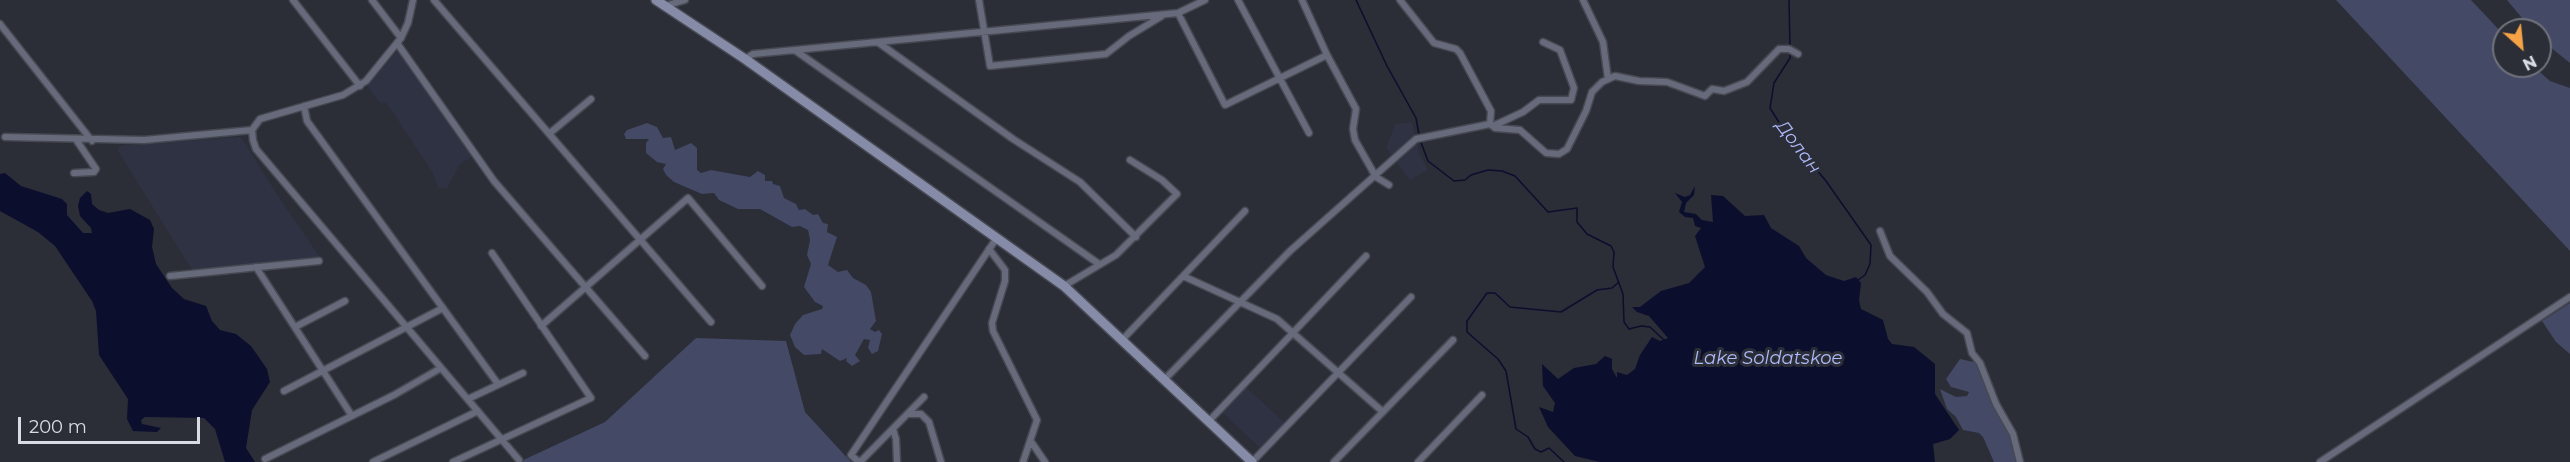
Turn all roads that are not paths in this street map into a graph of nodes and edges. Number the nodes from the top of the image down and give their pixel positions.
1 (293, 0) edge
2 (372, 0) edge
3 (413, 0) edge
4 (434, 0) edge
5 (656, 0) edge
6 (685, 0) edge
7 (979, 0) edge
8 (1205, 0) edge
9 (1238, 0) edge
10 (1302, 0) edge
11 (1400, 0) edge
12 (1583, 0) edge
13 (665, 6) junction
14 (1178, 13) junction
15 (1165, 14) junction
16 (0, 24) edge
17 (985, 33) junction
18 (399, 40) junction
19 (1544, 42) dead end
20 (878, 43) junction
21 (795, 50) junction
22 (1798, 54) dead end
23 (1327, 55) junction
24 (745, 59) junction
25 (1280, 78) junction
26 (1608, 79) junction
27 (360, 86) junction
28 (591, 99) dead end
29 (304, 106) junction
30 (1492, 125) junction
31 (252, 130) junction
32 (550, 133) junction
33 (1309, 133) dead end
34 (5, 137) dead end
35 (77, 141) junction
36 (92, 141) junction
37 (1130, 160) dead end
38 (74, 173) dead end
39 (1374, 174) junction
40 (1389, 185) dead end
41 (1245, 211) dead end
42 (1880, 231) dead end
43 (1137, 237) junction
44 (641, 239) junction
45 (996, 239) junction
46 (989, 249) junction
47 (492, 254) dead end
48 (1366, 256) dead end
49 (319, 261) dead end
50 (1099, 264) junction
51 (256, 267) junction
52 (170, 276) dead end
53 (1184, 276) junction
54 (762, 286) dead end
55 (1064, 286) junction
56 (585, 288) junction
57 (1411, 297) dead end
58 (2570, 297) edge
59 (345, 301) dead end
60 (1241, 301) junction
61 (443, 308) junction
62 (711, 322) dead end
63 (541, 326) junction
64 (295, 327) junction
65 (406, 327) junction
66 (1293, 333) junction
67 (1122, 340) junction
68 (1453, 340) dead end
69 (645, 356) dead end
70 (441, 368) junction
71 (323, 370) junction
72 (523, 373) dead end
73 (1338, 373) junction
74 (1164, 380) junction
75 (498, 384) junction
76 (284, 391) dead end
77 (1482, 395) dead end
78 (924, 397) dead end
79 (468, 399) junction
80 (478, 411) junction
81 (1383, 412) junction
82 (909, 414) junction
83 (352, 416) junction
84 (1209, 421) junction
85 (893, 429) junction
86 (502, 440) junction
87 (1032, 443) junction
88 (265, 459) dead end
89 (519, 460) dead end
90 (373, 462) edge
91 (453, 462) edge
92 (860, 462) edge
93 (897, 462) edge
94 (941, 462) edge
95 (1023, 462) edge
96 (1045, 462) edge
97 (1252, 462) edge
98 (1334, 462) edge
99 (1418, 462) edge
100 (2020, 462) edge
101 (2320, 462) edge

1 - 27 street
2 - 18 street
3 - 18 street
4 - 32 street
5 - 13 main road
6 - 13 street
7 - 17 street
8 - 14 street
9 - 25 street
10 - 23 street
11 - 30 street
12 - 26 street
13 - 24 main road
14 - 15 street
14 - 25 street
15 - 17 street
15 - 17 street
16 - 36 street
17 - 20 street
18 - 27 street
18 - 56 street
19 - 30 street
20 - 21 street
20 - 43 street
21 - 24 street
21 - 50 street
22 - 26 street
23 - 25 street
23 - 39 street
24 - 45 main road
25 - 33 street
26 - 30 street
27 - 29 street
28 - 32 street
29 - 31 street
29 - 61 street
30 - 39 street
31 - 36 street
31 - 65 street
32 - 44 street
34 - 35 street
35 - 36 street
35 - 38 street
37 - 43 street
39 - 40 street
39 - 60 street
41 - 53 street
42 - 100 street
43 - 50 street
44 - 54 street
44 - 56 street
44 - 62 street
45 - 46 street
45 - 55 main road
46 - 87 street
46 - 92 street
47 - 63 street
48 - 66 street
49 - 51 street
50 - 55 street
51 - 52 street
51 - 64 street
53 - 60 street
53 - 67 street
55 - 67 main road
56 - 63 street
56 - 69 street
57 - 73 street
58 - 101 street
59 - 64 street
60 - 66 street
60 - 74 street
61 - 65 street
61 - 75 street
63 - 86 street
64 - 71 street
65 - 70 street
65 - 71 street
66 - 73 street
66 - 84 street
67 - 74 main road
68 - 81 street
70 - 79 street
70 - 83 street
71 - 76 street
71 - 83 street
72 - 75 street
73 - 81 street
73 - 97 street
74 - 84 main road
75 - 79 street
77 - 99 street
78 - 82 street
79 - 80 street
80 - 86 street
80 - 90 street
81 - 98 street
82 - 85 street
82 - 94 street
83 - 88 street
84 - 97 main road
85 - 92 street
85 - 93 street
86 - 89 street
86 - 91 street
87 - 95 street
87 - 96 street

